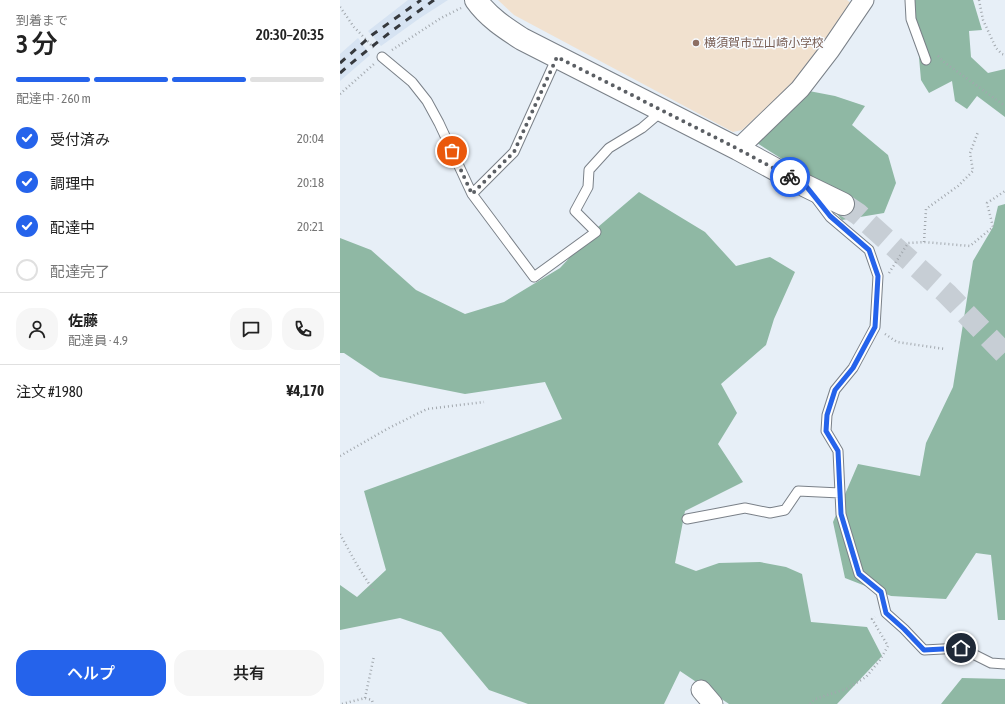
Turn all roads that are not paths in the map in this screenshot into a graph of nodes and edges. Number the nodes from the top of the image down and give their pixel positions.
1 (476, 0) edge
2 (864, 0) edge
3 (910, 0) edge
4 (382, 57) road end
5 (557, 57) junction
6 (926, 60) road end
7 (663, 110) junction
8 (738, 149) junction
9 (806, 186) junction
10 (472, 194) junction
11 (844, 204) tunnel mouth
12 (840, 493) junction
13 (687, 519) dead end
14 (1005, 664) edge
15 (701, 690) dead end
16 (713, 704) edge

1 - 5 street
2 - 8 street
3 - 6 lane
4 - 10 lane
5 - 7 street
5 - 10 lane
7 - 8 street
7 - 10 lane
8 - 9 street
9 - 11 street
9 - 12 lane
12 - 13 lane
12 - 14 lane
15 - 16 street

